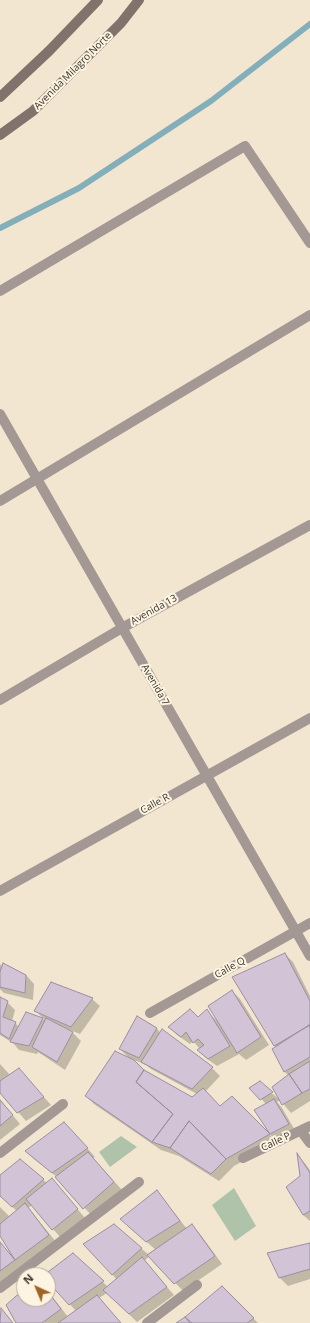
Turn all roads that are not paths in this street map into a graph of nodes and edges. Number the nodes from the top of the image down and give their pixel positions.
1 (98, 0) edge
2 (139, 0) edge
3 (0, 97) edge
4 (0, 136) edge
5 (310, 243) edge
6 (0, 292) edge
7 (310, 315) edge
8 (0, 414) edge
9 (38, 480) junction
10 (0, 501) edge
11 (310, 525) edge
12 (122, 628) junction
13 (0, 700) edge
14 (310, 718) edge
15 (207, 775) junction
16 (0, 891) edge
17 (310, 924) edge
18 (296, 932) junction
19 (310, 956) edge
20 (150, 1012) dead end
21 (64, 1104) dead end
22 (306, 1128) edge
23 (310, 1143) edge
24 (0, 1153) edge
25 (242, 1158) dead end
26 (139, 1182) dead end
27 (197, 1285) dead end
28 (0, 1288) edge
29 (148, 1323) edge

1 - 3 main road
2 - 4 main road, Avenida Milagro Norte
5 - 6 street
7 - 9 street
8 - 9 street, Avenida 7
9 - 10 street
9 - 12 street, Avenida 7
11 - 12 street, Avenida 13
12 - 13 street, Avenida 13
12 - 15 street, Avenida 7
14 - 15 street, Calle R
15 - 16 street, Calle R
15 - 18 street, Avenida 7
17 - 18 street, Calle Q
18 - 19 street, Avenida 7
18 - 20 street, Calle Q
21 - 24 street
22 - 23 street
22 - 25 street, Calle P
26 - 28 street
27 - 29 street

